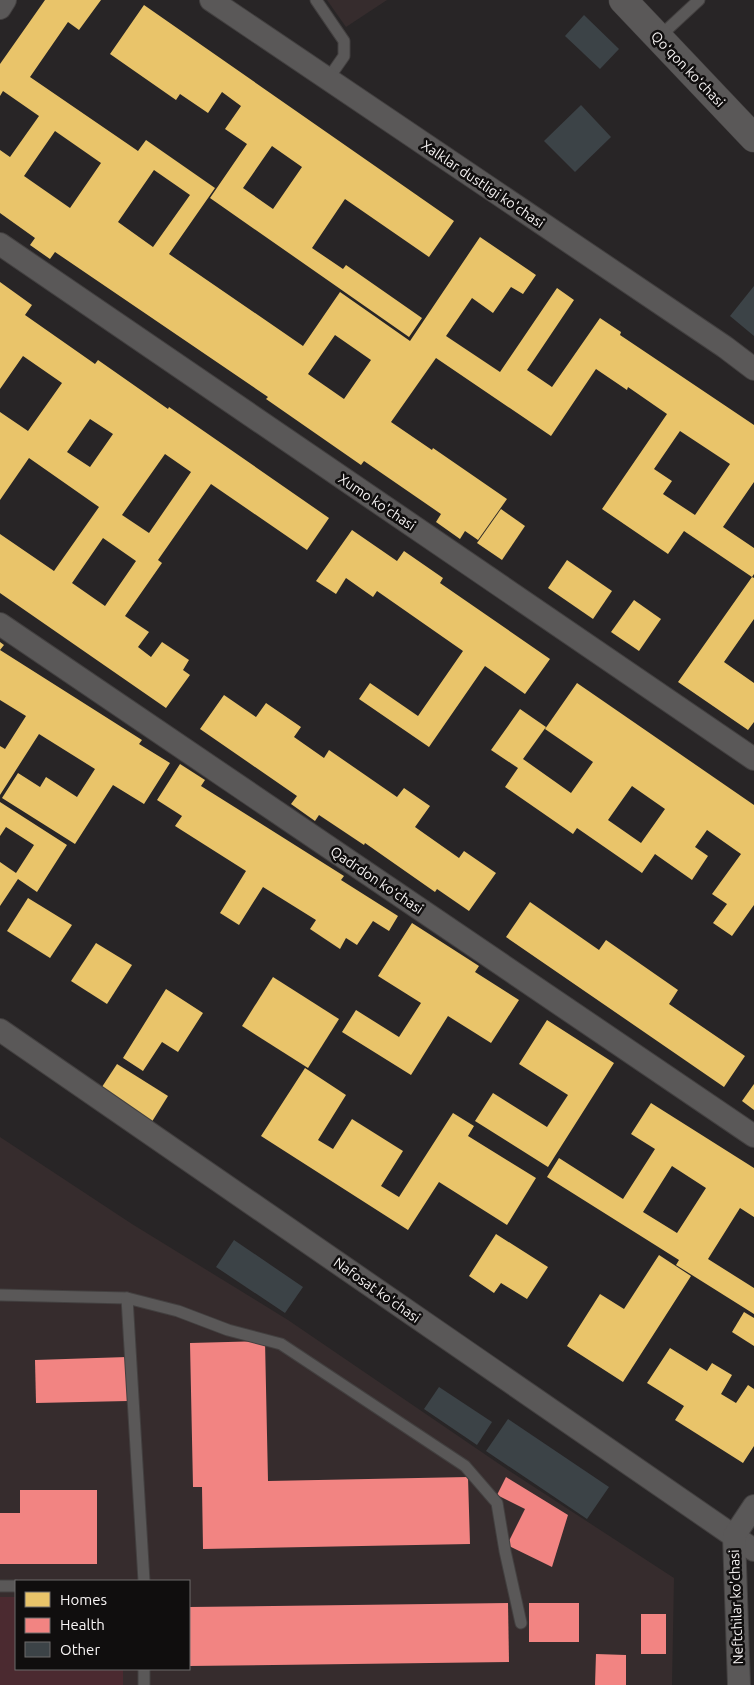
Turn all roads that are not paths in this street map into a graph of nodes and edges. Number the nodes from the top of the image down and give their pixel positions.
1 (5, 0) edge
2 (211, 0) edge
3 (316, 0) edge
4 (623, 0) edge
5 (699, 0) edge
6 (0, 8) edge
7 (658, 38) junction
8 (328, 79) junction
9 (754, 138) edge
10 (0, 244) edge
11 (754, 369) edge
12 (0, 624) edge
13 (754, 760) edge
14 (0, 1030) edge
15 (754, 1136) edge
16 (0, 1295) edge
17 (127, 1298) junction
18 (754, 1506) edge
19 (734, 1536) junction
20 (754, 1550) edge
21 (144, 1580) edge
22 (0, 1586) edge
23 (15, 1586) edge
24 (521, 1623) dead end
25 (144, 1670) edge
26 (144, 1685) edge
27 (739, 1685) edge

1 - 6 street
2 - 8 street, Xalklar dustligi ko'chasi
3 - 8 lane
4 - 7 street, Qoʻqon koʻchasi
5 - 7 lane
7 - 9 street, Qoʻqon koʻchasi
8 - 11 street, Xalklar dustligi ko'chasi
10 - 13 street, Xumo ko'chasi
12 - 15 street, Qadrdon koʻchasi
14 - 19 street, Nafosat ko'chasi
16 - 17 lane
17 - 21 lane
17 - 24 lane
18 - 19 street, Neftchilar ko'chasi
19 - 20 street, Nafosat ko'chasi
19 - 27 street, Neftchilar ko'chasi
22 - 23 lane
25 - 26 lane

